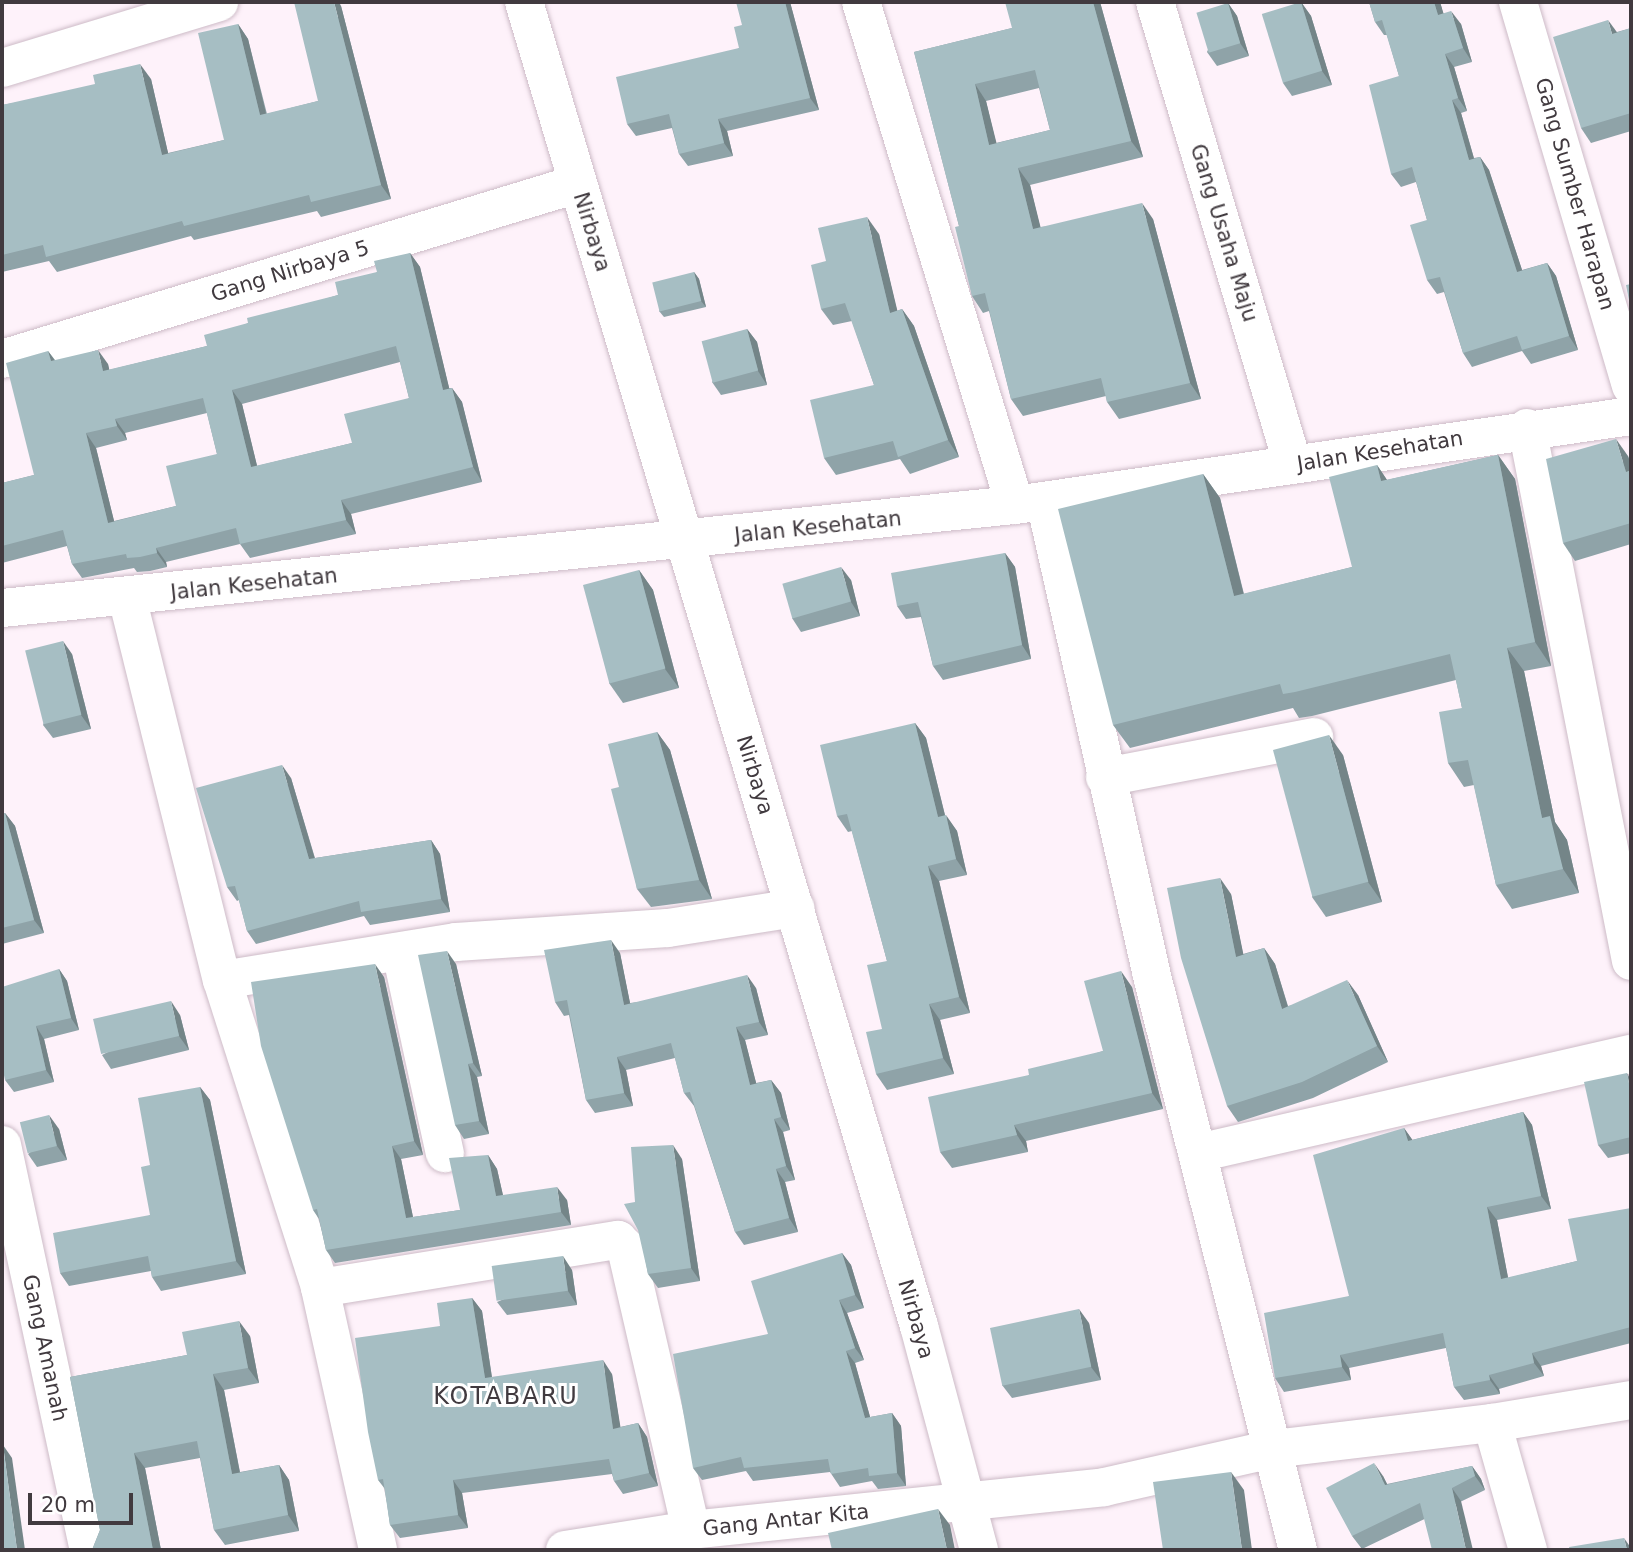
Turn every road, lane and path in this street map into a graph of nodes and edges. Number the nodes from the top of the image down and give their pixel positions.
1 (219, 2) edge
2 (524, 2) edge
3 (861, 2) edge
4 (1155, 2) edge
5 (1518, 2) edge
6 (2, 68) edge
7 (578, 184) junction
8 (2, 359) edge
9 (1631, 386) edge
10 (1631, 416) edge
11 (1527, 428) junction
12 (1293, 465) junction
13 (1030, 503) junction
14 (685, 542) junction
15 (127, 597) junction
16 (2, 608) edge
17 (1314, 737) edge
18 (1105, 777) junction
19 (795, 908) junction
20 (401, 953) junction
21 (1631, 961) edge
22 (222, 981) junction
23 (1631, 1054) edge
24 (2, 1145) edge
25 (445, 1153) dead end
26 (1198, 1153) junction
27 (320, 1289) junction
28 (1631, 1400) edge
29 (1492, 1423) junction
30 (1273, 1450) junction
31 (965, 1501) junction
32 (691, 1530) junction
33 (89, 1550) edge
34 (378, 1550) edge
35 (565, 1550) edge
36 (979, 1550) edge
37 (1298, 1550) edge
38 (1528, 1550) edge

1 - 6 street
2 - 7 street, Nirbaya
3 - 13 street
4 - 12 street, Gang Usaha Maju
5 - 9 street, Gang Sumber Harapan
7 - 8 street, Gang Nirbaya 5
7 - 14 street, Nirbaya
10 - 11 street, Jalan Kesehatan
11 - 12 street, Jalan Kesehatan
11 - 21 street
12 - 13 street, Jalan Kesehatan
13 - 14 street, Jalan Kesehatan
13 - 18 street
14 - 15 street, Jalan Kesehatan
14 - 19 street, Nirbaya
15 - 16 street, Jalan Kesehatan
15 - 22 street
17 - 18 street
18 - 26 street
19 - 20 street
19 - 31 street, Nirbaya
20 - 22 street
20 - 25 street
22 - 27 street
23 - 26 street
24 - 33 street, Gang Amanah
26 - 30 street
27 - 32 street
27 - 34 street
28 - 29 street, Gang Antar Kita
29 - 30 street, Gang Antar Kita
29 - 38 street
30 - 31 street, Gang Antar Kita
30 - 37 street
31 - 32 street, Gang Antar Kita
31 - 36 street, Nirbaya
32 - 35 street, Gang Antar Kita

